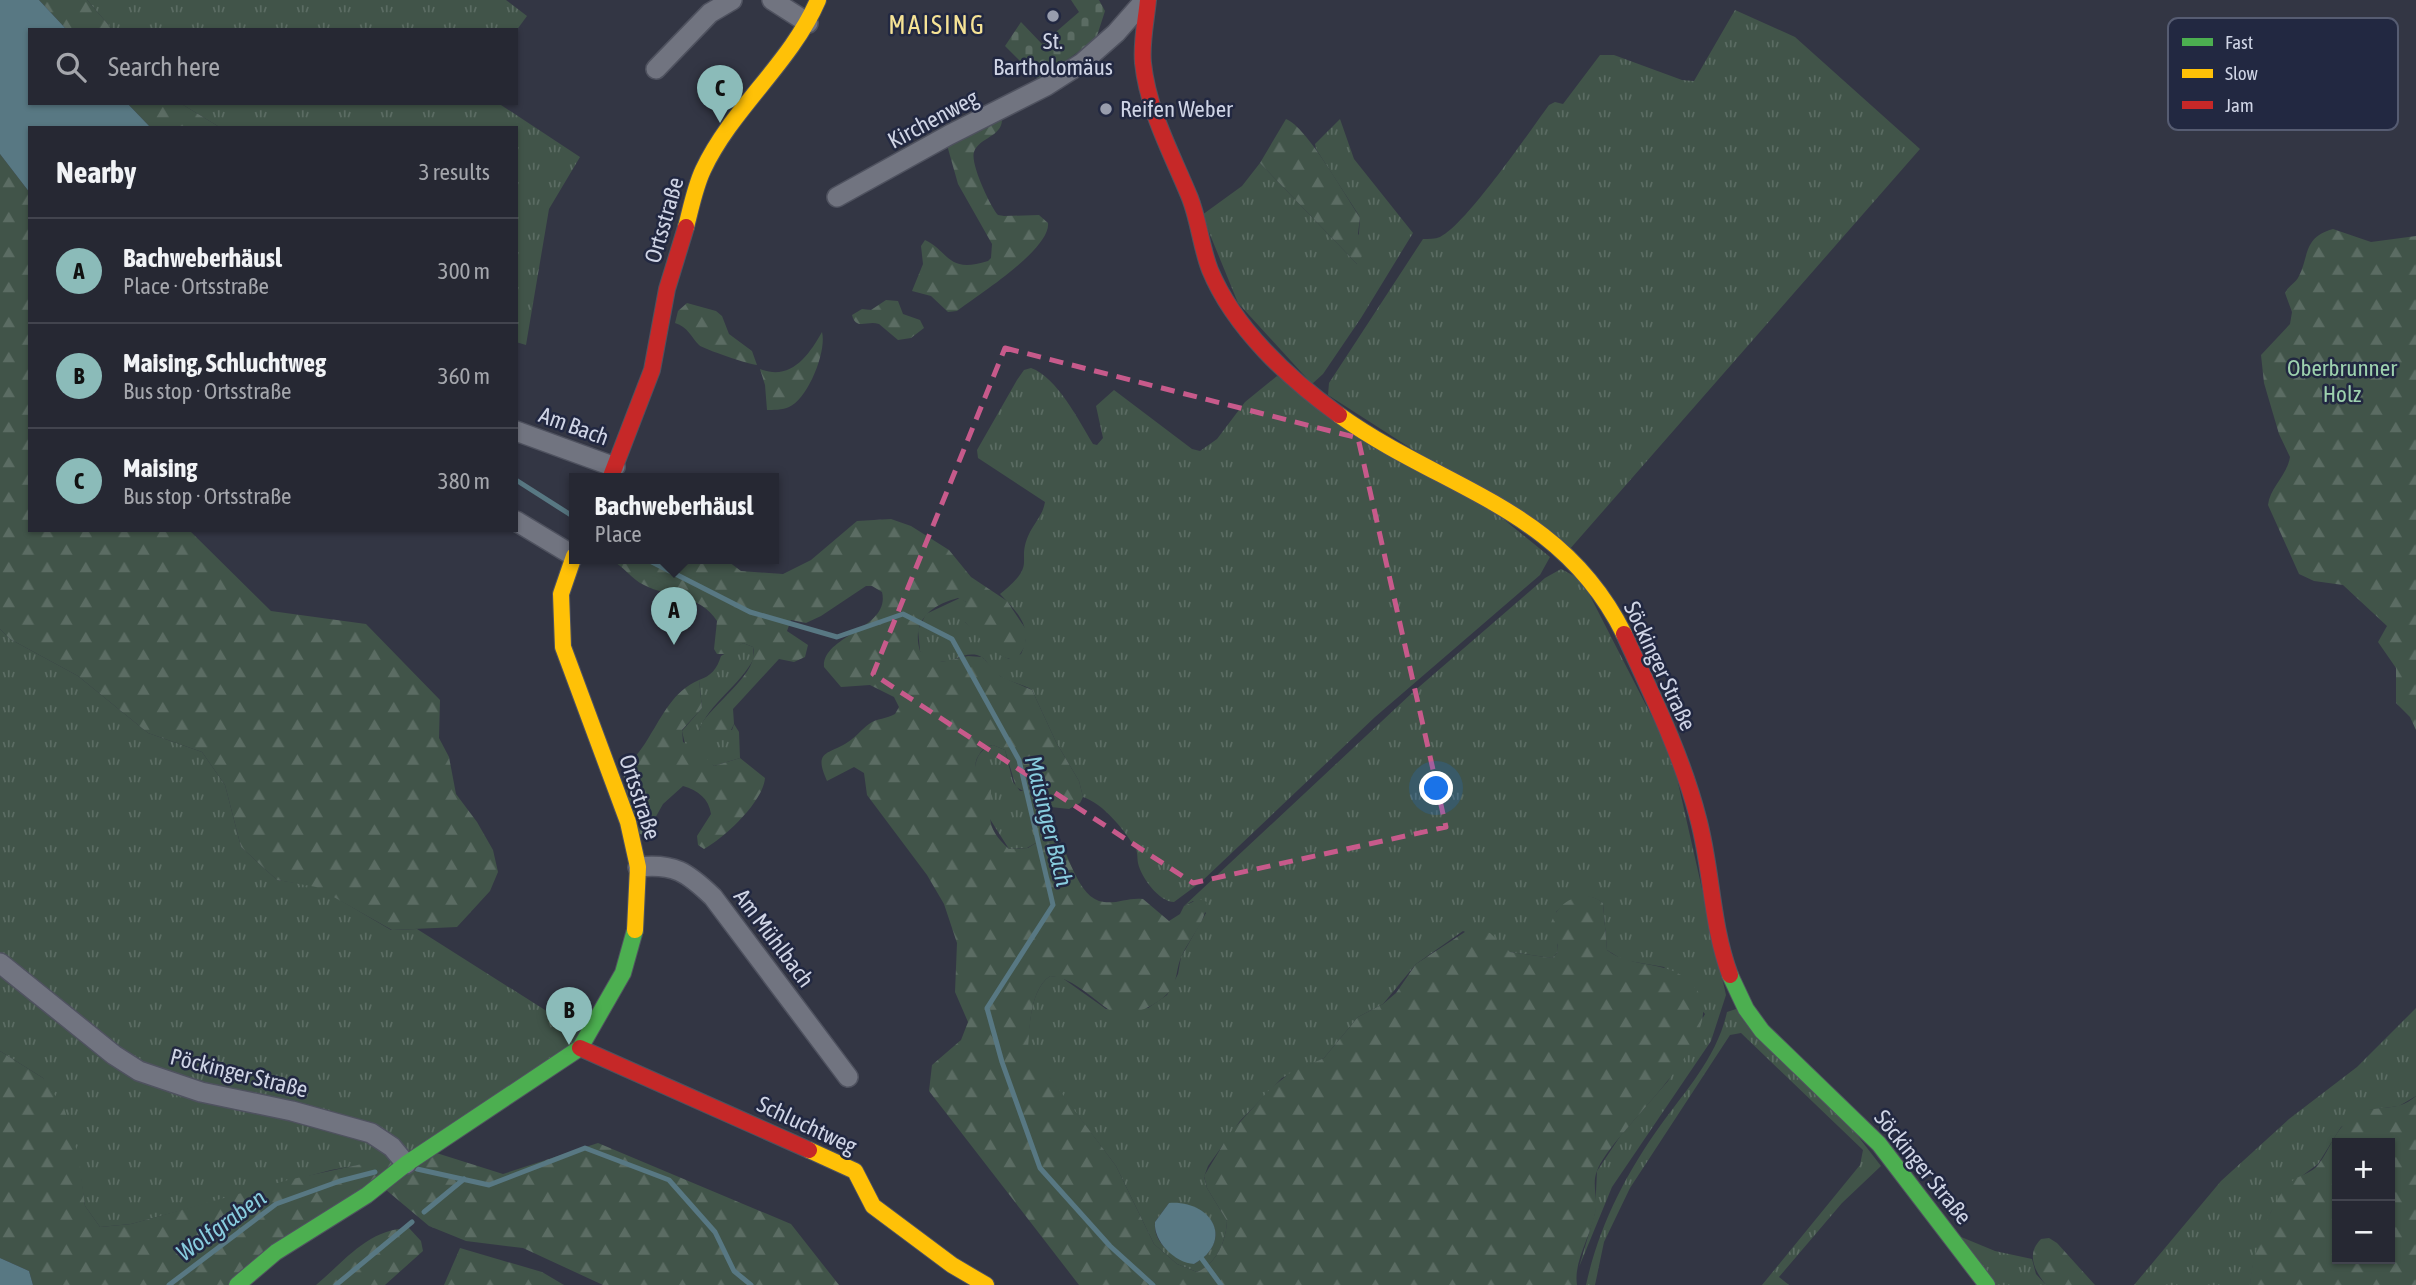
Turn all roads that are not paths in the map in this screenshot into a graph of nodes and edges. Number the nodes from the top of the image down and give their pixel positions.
1 (732, 0) edge
2 (772, 0) edge
3 (818, 0) edge
4 (1146, 0) edge
5 (808, 23) junction
6 (656, 69) dead end
7 (837, 197) dead end
8 (518, 431) edge
9 (613, 473) edge
10 (518, 522) edge
11 (569, 553) edge
12 (571, 564) edge
13 (638, 867) junction
14 (0, 963) edge
15 (580, 1048) junction
16 (848, 1077) dead end
17 (407, 1164) junction
18 (237, 1285) edge
19 (986, 1285) edge
20 (1987, 1285) edge

1 - 6 street
2 - 5 street
3 - 5 street, Ortsstraße
4 - 7 street, Kirchenweg
4 - 20 street, Söckinger Straße
5 - 9 street, Ortsstraße
8 - 9 street, Am Bach
10 - 11 street
12 - 13 street, Ortsstraße
13 - 15 street, Ortsstraße
13 - 16 street, Am Mühlbach
14 - 17 street, Pöckinger Straße
15 - 17 street
15 - 19 street, Schluchtweg
17 - 18 street

